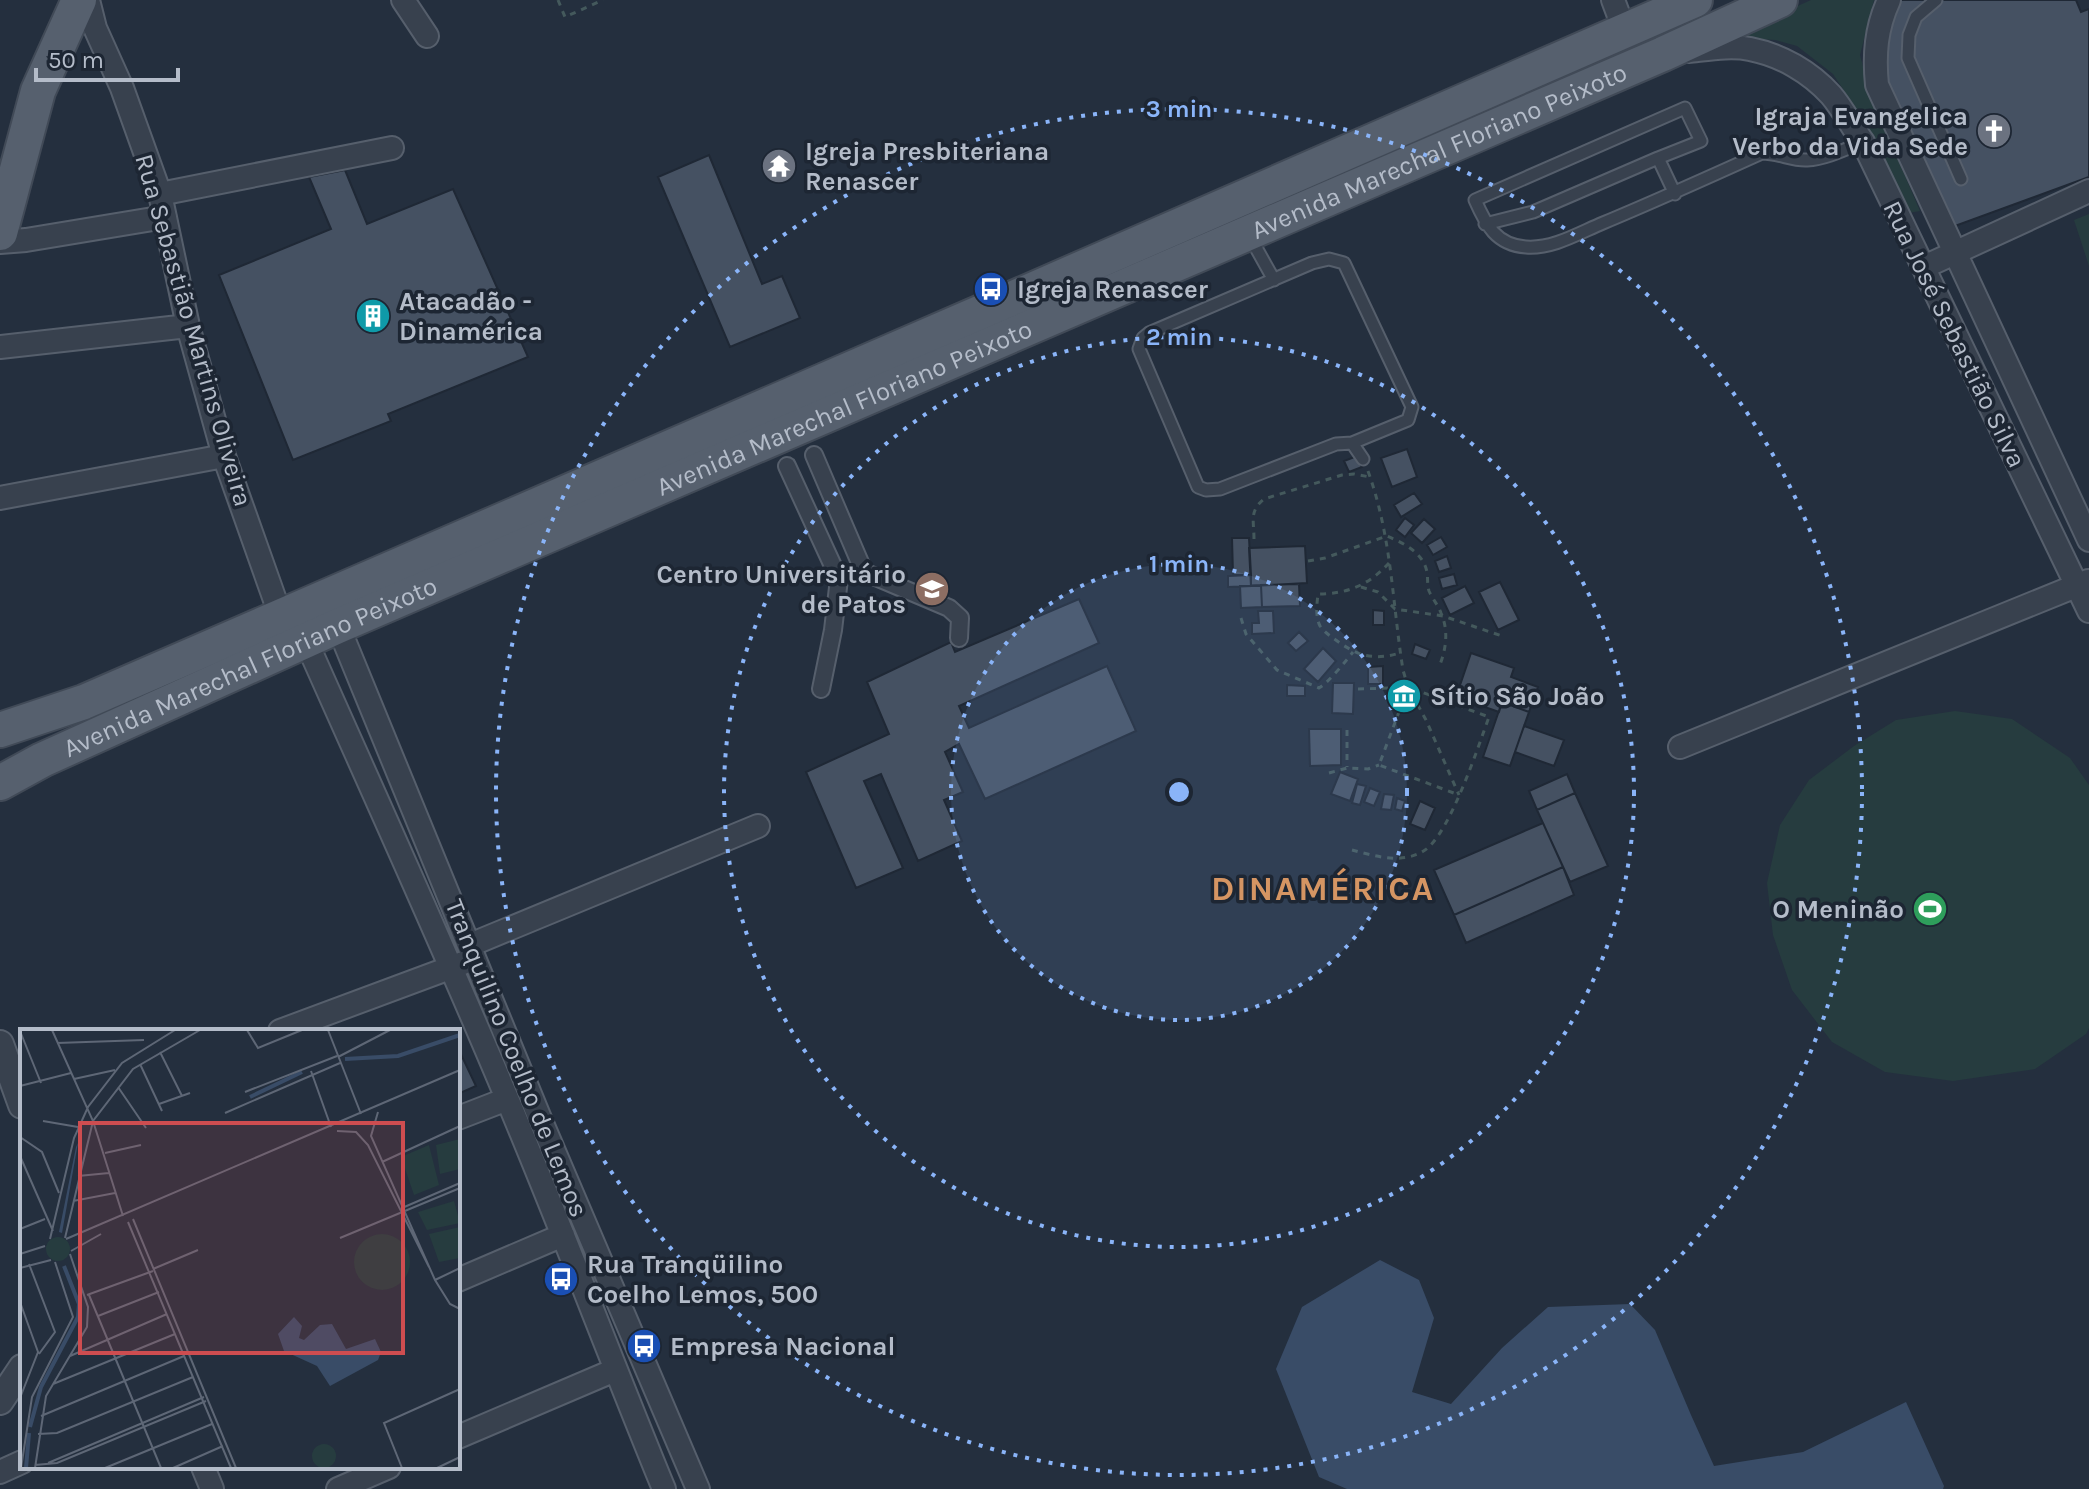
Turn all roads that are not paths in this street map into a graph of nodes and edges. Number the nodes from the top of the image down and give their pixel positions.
1 (79, 0) edge
2 (88, 0) edge
3 (403, 0) edge
4 (1613, 0) edge
5 (1695, 0) edge
6 (1780, 0) edge
7 (1889, 0) edge
8 (1936, 0) edge
9 (1625, 32) junction
10 (427, 36) dead end
11 (1663, 54) junction
12 (1863, 142) junction
13 (392, 148) dead end
14 (1658, 158) junction
15 (1961, 179) dead end
16 (2089, 191) edge
17 (160, 194) junction
18 (1675, 194) junction
19 (165, 217) junction
20 (1485, 224) junction
21 (0, 233) edge
22 (1248, 233) junction
23 (0, 242) edge
24 (1955, 253) junction
25 (1924, 267) junction
26 (1274, 280) junction
27 (188, 326) junction
28 (0, 347) edge
29 (1352, 443) junction
30 (814, 455) dead end
31 (224, 456) junction
32 (1363, 459) road end
33 (787, 466) dead end
34 (0, 498) edge
35 (2089, 540) edge
36 (2089, 552) edge
37 (2065, 562) junction
38 (2083, 583) edge
39 (2089, 611) edge
40 (281, 617) junction
41 (338, 626) junction
42 (959, 638) dead end
43 (306, 641) junction
44 (821, 689) dead end
45 (7, 724) edge
46 (1680, 747) dead end
47 (0, 783) edge
48 (758, 826) dead end
49 (472, 952) junction
50 (451, 967) junction
51 (285, 1029) edge
52 (0, 1044) edge
53 (20, 1099) edge
54 (507, 1099) junction
55 (460, 1117) edge
56 (541, 1121) junction
57 (520, 1130) junction
58 (563, 1235) junction
59 (460, 1279) edge
60 (615, 1370) junction
61 (20, 1371) edge
62 (0, 1401) edge
63 (460, 1436) edge
64 (20, 1463) edge
65 (204, 1469) edge
66 (384, 1469) edge
67 (0, 1472) edge
68 (212, 1489) edge
69 (338, 1489) edge
70 (664, 1489) edge
71 (698, 1489) edge

1 - 21 main road
2 - 17 street, Rua Sebastião Martins Oliveira
3 - 10 street
4 - 9 street
5 - 9 main road, Avenida Marechal Floriano Peixoto
6 - 11 main road, Avenida Marechal Floriano Peixoto
7 - 24 street, Rua José Sebastião Silva
8 - 15 lane
9 - 40 main road, Avenida Marechal Floriano Peixoto
11 - 12 street, Rua José Sebastião Silva
11 - 22 main road, Avenida Marechal Floriano Peixoto
12 - 18 lane
12 - 25 street, Rua José Sebastião Silva
13 - 17 street
14 - 18 lane
14 - 20 lane
14 - 20 lane
16 - 24 street
17 - 19 street, Rua Sebastião Martins Oliveira
18 - 20 lane
19 - 23 street
19 - 27 street, Rua Sebastião Martins Oliveira
22 - 26 lane
22 - 41 main road, Avenida Marechal Floriano Peixoto
24 - 25 street
24 - 35 street, Rua José Sebastião Silva
25 - 37 street, Rua José Sebastião Silva
26 - 29 lane
26 - 29 lane
27 - 28 street
27 - 31 street, Rua Sebastião Martins Oliveira
29 - 32 lane
30 - 42 street
31 - 34 street
31 - 40 street, Rua Sebastião Martins Oliveira
33 - 44 street
36 - 37 street
37 - 38 street, Rua José Sebastião Silva
38 - 39 street, Rua José Sebastião Silva
38 - 46 street
40 - 45 main road, Avenida Marechal Floriano Peixoto
41 - 43 main road, Avenida Marechal Floriano Peixoto
41 - 49 street, Tranquilino Coelho de Lemos
43 - 47 main road, Avenida Marechal Floriano Peixoto
43 - 50 street, Tranquilino Coelho de Lemos
48 - 49 street
49 - 50 street
49 - 56 street, Tranquilino Coelho de Lemos
50 - 51 street
50 - 54 street, Tranquilino Coelho de Lemos
52 - 53 street
54 - 55 street
54 - 57 street, Tranquilino Coelho de Lemos
56 - 57 street
56 - 71 street, Tranquilino Coelho de Lemos
57 - 58 street, Tranquilino Coelho de Lemos
58 - 59 street
58 - 60 street, Tranquilino Coelho de Lemos
60 - 63 street
60 - 70 street, Tranquilino Coelho de Lemos
61 - 62 street
64 - 67 street
65 - 68 street
66 - 69 street

